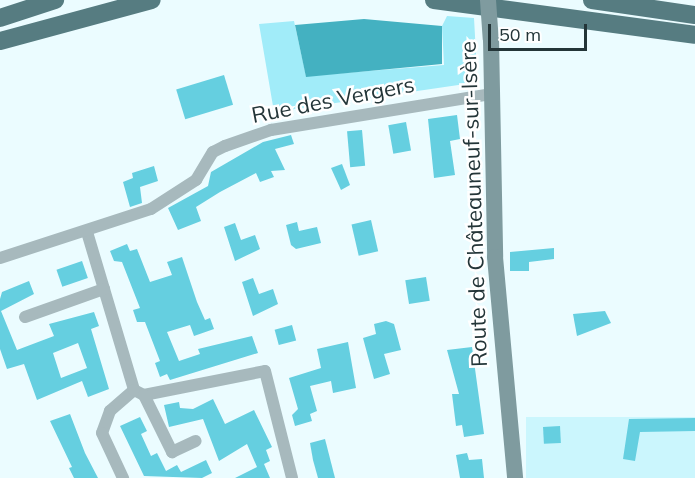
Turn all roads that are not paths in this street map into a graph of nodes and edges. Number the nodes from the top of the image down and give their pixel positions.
1 (55, 0) edge
2 (152, 0) edge
3 (434, 0) edge
4 (488, 0) edge
5 (592, 0) edge
6 (695, 15) edge
7 (0, 18) edge
8 (695, 35) edge
9 (0, 41) edge
10 (492, 94) junction
11 (87, 232) junction
12 (0, 258) edge
13 (104, 289) junction
14 (25, 317) dead end
15 (140, 392) junction
16 (196, 441) dead end
17 (123, 478) edge
18 (292, 478) edge
19 (515, 478) edge

1 - 7 highway
2 - 9 highway
3 - 8 highway
4 - 10 main road, Route de Châteauneuf-sur-Isère, bridge
5 - 6 highway
10 - 11 street, Rue des Vergers
10 - 19 main road, Route de Châteauneuf-sur-Isère
11 - 12 street, Rue des Vergers
11 - 13 street
13 - 14 street
13 - 15 street
15 - 16 street
15 - 17 street
15 - 18 street

